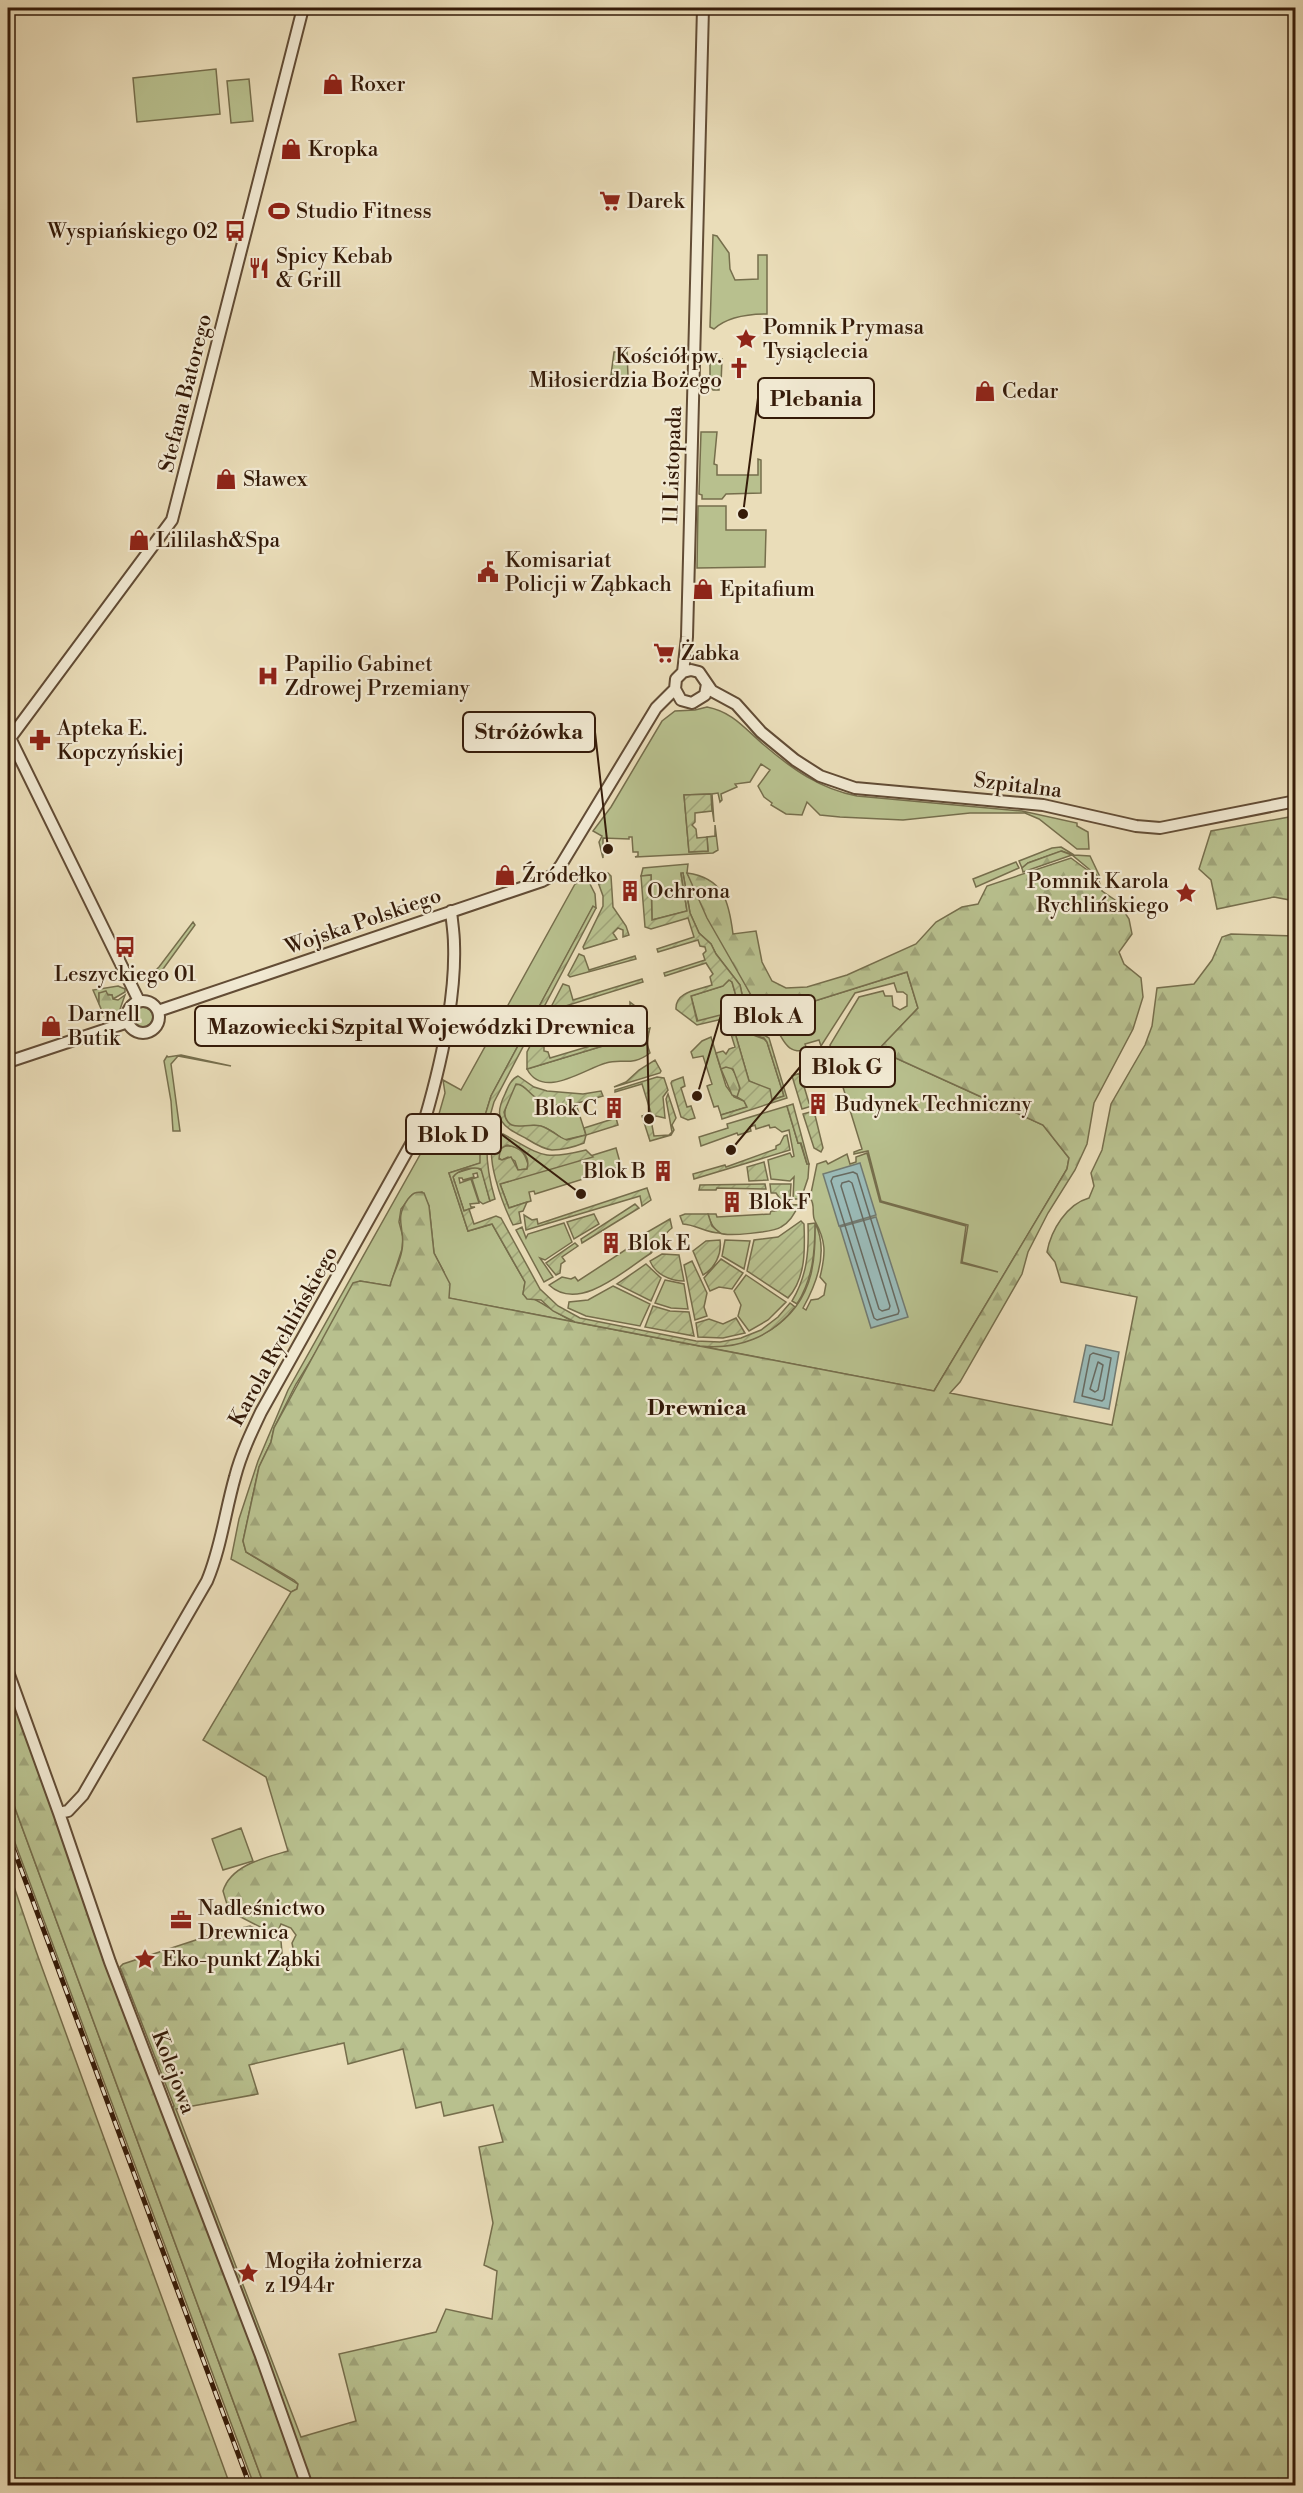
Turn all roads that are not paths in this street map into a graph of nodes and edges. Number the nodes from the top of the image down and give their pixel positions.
1 (303, 8) edge
2 (703, 8) edge
3 (687, 637) junction
4 (695, 671) junction
5 (683, 672) junction
6 (707, 684) junction
7 (675, 689) junction
8 (681, 700) junction
9 (700, 700) junction
10 (648, 722) junction
11 (753, 723) junction
12 (9, 740) edge
13 (1296, 801) edge
14 (451, 911) junction
15 (139, 1001) junction
16 (158, 1011) junction
17 (128, 1022) junction
18 (8, 1062) edge
19 (8, 1672) edge
20 (59, 1813) junction
21 (307, 2486) edge

1 - 12 street, Stefana Batorego
2 - 3 street, 11 Listopada
3 - 4 street
3 - 5 street
4 - 5 street
4 - 6 street
5 - 7 street
6 - 9 street
6 - 11 street
7 - 8 street
7 - 10 street
8 - 9 street
8 - 10 street
9 - 11 street
10 - 14 street, Wojska Polskiego
11 - 13 street, Szpitalna
12 - 15 street
14 - 16 street, Wojska Polskiego
14 - 20 street, Karola Rychlińskiego
15 - 16 street
15 - 17 street
16 - 17 street
17 - 18 street
19 - 20 street, Kolejowa
20 - 21 street, Kolejowa

